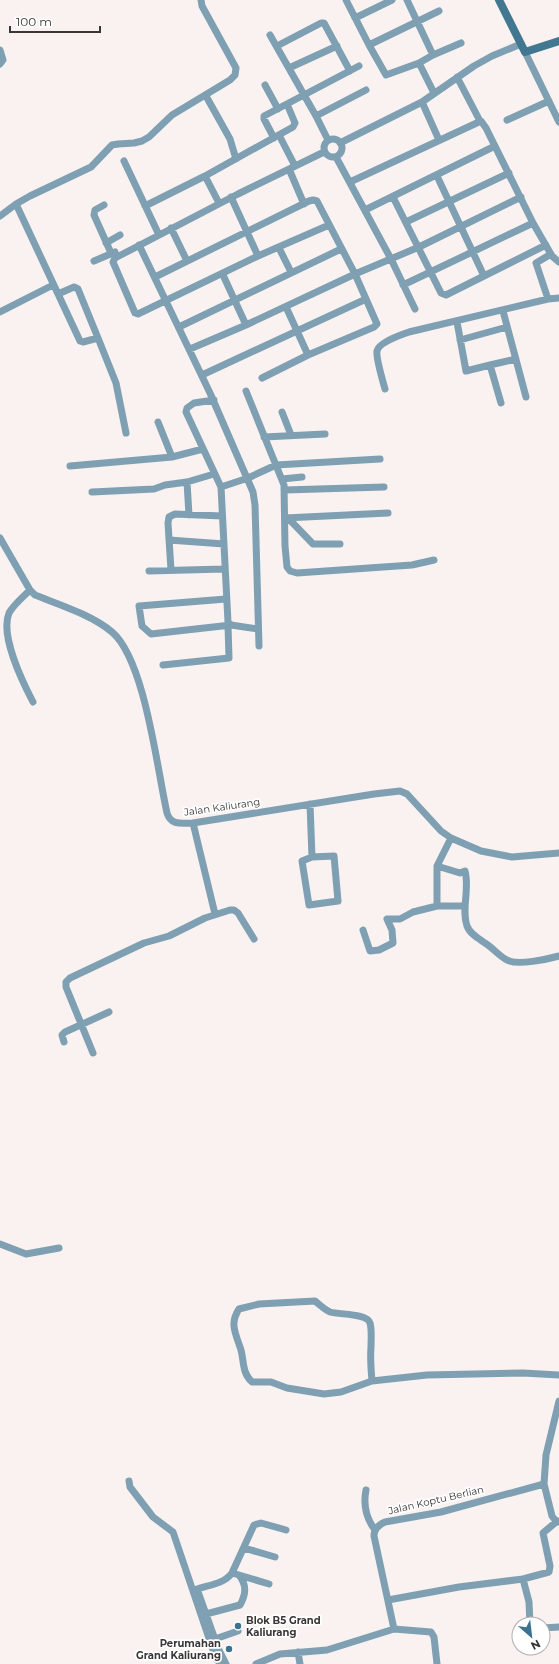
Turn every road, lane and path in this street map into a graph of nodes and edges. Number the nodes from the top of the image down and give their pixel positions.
1 (201, 0) edge
2 (346, 0) edge
3 (392, 0) edge
4 (407, 0) edge
5 (499, 0) edge
6 (439, 11) dead end
7 (355, 18) junction
8 (417, 21) junction
9 (270, 35) dead end
10 (559, 41) edge
11 (461, 43) dead end
12 (521, 44) junction
13 (369, 45) junction
14 (276, 46) junction
15 (337, 46) junction
16 (0, 50) edge
17 (525, 52) junction
18 (433, 55) junction
19 (419, 63) junction
20 (0, 64) edge
21 (359, 66) dead end
22 (289, 68) junction
23 (350, 71) junction
24 (457, 77) junction
25 (265, 85) dead end
26 (366, 90) dead end
27 (434, 93) junction
28 (304, 95) junction
29 (206, 96) junction
30 (549, 101) junction
31 (422, 102) junction
32 (287, 104) junction
33 (278, 109) junction
34 (316, 116) junction
35 (507, 120) dead end
36 (480, 121) junction
37 (559, 122) edge
38 (277, 137) junction
39 (328, 140) junction
40 (439, 140) junction
41 (340, 143) junction
42 (495, 146) junction
43 (324, 152) junction
44 (336, 157) junction
45 (236, 159) junction
46 (124, 161) dead end
47 (292, 167) junction
48 (509, 173) junction
49 (205, 176) junction
50 (437, 176) junction
51 (350, 182) junction
52 (231, 197) junction
53 (393, 197) junction
54 (521, 197) junction
55 (448, 202) junction
56 (16, 204) junction
57 (219, 204) junction
58 (304, 204) junction
59 (104, 205) dead end
60 (145, 206) junction
61 (365, 210) junction
62 (0, 216) edge
63 (406, 222) junction
64 (533, 223) junction
65 (329, 225) junction
66 (461, 227) junction
67 (172, 228) junction
68 (247, 232) junction
69 (120, 235) dead end
70 (159, 235) junction
71 (106, 243) junction
72 (546, 245) junction
73 (139, 246) junction
74 (419, 247) junction
75 (279, 248) junction
76 (341, 249) junction
77 (472, 251) junction
78 (111, 253) junction
79 (551, 254) junction
80 (119, 256) junction
81 (258, 256) junction
82 (391, 259) junction
83 (94, 261) dead end
84 (187, 261) junction
85 (559, 262) edge
86 (292, 272) junction
87 (430, 272) junction
88 (355, 274) junction
89 (223, 275) junction
90 (484, 276) junction
91 (155, 277) junction
92 (53, 285) junction
93 (403, 285) junction
94 (58, 294) junction
95 (559, 298) edge
96 (234, 299) junction
97 (366, 299) junction
98 (548, 299) junction
99 (167, 302) junction
100 (286, 307) junction
101 (415, 309) dead end
102 (503, 311) junction
103 (0, 312) edge
104 (457, 322) junction
105 (246, 325) junction
106 (179, 327) junction
107 (507, 328) junction
108 (297, 331) junction
109 (98, 338) junction
110 (460, 340) junction
111 (190, 349) junction
112 (308, 355) junction
113 (516, 358) junction
114 (490, 365) junction
115 (202, 375) junction
116 (262, 378) dead end
117 (385, 389) dead end
118 (246, 390) dead end
119 (526, 397) dead end
120 (214, 400) junction
121 (501, 403) dead end
122 (282, 412) dead end
123 (158, 422) dead end
124 (126, 433) dead end
125 (325, 434) dead end
126 (291, 436) junction
127 (264, 437) junction
128 (203, 449) junction
129 (172, 457) junction
130 (380, 460) dead end
131 (276, 465) junction
132 (70, 466) dead end
133 (214, 474) junction
134 (302, 477) dead end
135 (248, 478) junction
136 (282, 478) junction
137 (187, 482) junction
138 (221, 488) junction
139 (384, 488) dead end
140 (285, 490) junction
141 (92, 492) dead end
142 (388, 513) dead end
143 (189, 515) junction
144 (222, 516) junction
145 (286, 518) junction
146 (0, 538) edge
147 (169, 540) junction
148 (224, 544) junction
149 (340, 544) dead end
150 (434, 560) dead end
151 (224, 569) junction
152 (170, 570) junction
153 (149, 571) dead end
154 (30, 590) junction
155 (226, 599) junction
156 (229, 625) junction
157 (258, 629) junction
158 (259, 646) dead end
159 (163, 665) dead end
160 (33, 702) dead end
161 (310, 804) junction
162 (193, 823) junction
163 (451, 838) junction
164 (559, 853) edge
165 (312, 857) junction
166 (437, 866) junction
167 (437, 906) junction
168 (465, 906) junction
169 (215, 914) junction
170 (363, 930) dead end
171 (254, 939) dead end
172 (559, 956) edge
173 (108, 1012) dead end
174 (81, 1024) junction
175 (64, 1042) dead end
176 (93, 1053) dead end
177 (0, 1244) edge
178 (59, 1248) dead end
179 (559, 1375) edge
180 (372, 1381) junction
181 (559, 1401) edge
182 (129, 1481) dead end
183 (544, 1484) junction
184 (366, 1490) dead end
185 (558, 1522) edge
186 (286, 1530) dead end
187 (375, 1530) junction
188 (244, 1548) junction
189 (275, 1557) dead end
190 (236, 1574) junction
191 (523, 1580) junction
192 (269, 1584) dead end
193 (388, 1600) junction
194 (206, 1614) junction
195 (530, 1616) edge
196 (394, 1629) junction
197 (238, 1631) dead end
198 (215, 1639) junction
199 (298, 1652) junction
200 (222, 1664) edge
201 (226, 1664) edge
202 (256, 1664) edge
203 (300, 1664) edge
204 (437, 1664) edge

1 - 29 street
2 - 7 street
3 - 7 street
4 - 8 street
5 - 12 main road
6 - 8 street
7 - 13 street
8 - 13 street
8 - 18 street
9 - 14 street
10 - 17 main road
11 - 18 street
12 - 17 main road
12 - 24 street
13 - 19 street
14 - 15 street
14 - 22 street
15 - 22 street
15 - 23 street
16 - 20 street
17 - 30 street
18 - 19 street
19 - 27 street
21 - 23 street
22 - 28 street
23 - 28 street
24 - 27 street
24 - 36 street
25 - 33 street
26 - 34 street
27 - 31 street
28 - 32 street
28 - 34 street
29 - 45 street
29 - 56 street
30 - 35 street
30 - 37 street
31 - 40 street
31 - 41 street
32 - 33 street
32 - 38 street
33 - 38 street
34 - 39 street
36 - 40 street
36 - 42 street
38 - 45 street
38 - 47 street
39 - 41 street
39 - 43 street
40 - 51 street
41 - 44 street
42 - 48 street
42 - 50 street
43 - 44 street
43 - 47 street
44 - 51 street
45 - 49 street
46 - 60 street
47 - 52 street
47 - 58 street
48 - 54 street
48 - 55 street
49 - 57 street
49 - 60 street
50 - 53 street
50 - 55 street
51 - 61 street
52 - 57 street
52 - 68 street
53 - 61 street
53 - 63 street
54 - 64 street
54 - 66 street
55 - 63 street
55 - 66 street
56 - 62 street
56 - 92 street
57 - 67 street
58 - 65 street
58 - 68 street
59 - 71 street
60 - 70 street
61 - 82 street
63 - 74 street
64 - 72 street
64 - 77 street
65 - 75 street
65 - 76 street
66 - 74 street
66 - 77 street
67 - 70 street
67 - 84 street
68 - 81 street
68 - 84 street
69 - 71 street
70 - 73 street
71 - 78 street
72 - 79 street
72 - 90 street
73 - 80 street
73 - 91 street
74 - 82 street
74 - 87 street
75 - 81 street
75 - 86 street
76 - 86 street
76 - 88 street
77 - 87 street
77 - 90 street
78 - 80 street
78 - 83 street
79 - 85 street
79 - 98 street
80 - 99 street
81 - 89 street
82 - 88 street
82 - 93 street
84 - 91 street
86 - 96 street
87 - 90 street
87 - 93 street
88 - 97 street
88 - 100 street
89 - 96 street
89 - 99 street
91 - 99 street
92 - 94 street
92 - 103 street
93 - 101 street
94 - 109 street
94 - 109 street
95 - 98 street
96 - 105 street
96 - 106 street
97 - 108 street
97 - 112 street
98 - 102 street
99 - 106 street
100 - 105 street
100 - 108 street
102 - 104 street
102 - 107 street
104 - 110 street
104 - 117 street
105 - 111 street
106 - 111 street
107 - 110 street
107 - 113 street
108 - 112 street
108 - 115 street
109 - 124 street
110 - 114 street
111 - 115 street
112 - 116 street
113 - 114 street
113 - 119 street
114 - 121 street
115 - 120 street
118 - 127 street
120 - 128 street
120 - 135 street
122 - 126 street
123 - 129 street
125 - 126 street
126 - 127 street
127 - 131 street
128 - 129 street
128 - 133 street
129 - 132 street
130 - 131 street
131 - 135 street
131 - 136 street
133 - 137 street
133 - 138 street
134 - 136 street
135 - 138 street
135 - 157 street
136 - 140 street
137 - 141 street
137 - 143 street
138 - 144 street
139 - 140 street
140 - 145 street
142 - 145 street
143 - 144 street
143 - 147 street
144 - 148 street
145 - 149 street
145 - 150 street
146 - 154 street
147 - 148 street
147 - 152 street
148 - 151 street
151 - 152 street
151 - 155 street
152 - 153 street
154 - 160 street
154 - 162 street, Jalan Kaliurang
155 - 156 street
155 - 156 street
156 - 157 street
156 - 159 street
157 - 158 street
161 - 162 street, Jalan Kaliurang
161 - 163 street, Jalan Kaliurang
161 - 165 street
162 - 169 street
163 - 164 street, Jalan Kaliurang
163 - 166 street
165 - 165 street
166 - 167 street
166 - 168 street
167 - 168 street
167 - 170 street
168 - 172 street
169 - 171 street
169 - 174 street
173 - 174 street
174 - 175 street
174 - 176 street
177 - 178 street
179 - 180 street
180 - 180 street
181 - 183 street
182 - 200 street
183 - 185 street
183 - 187 street, Jalan Koptu Berlian
184 - 187 street
185 - 191 street
186 - 188 street
187 - 193 street
188 - 189 street
188 - 190 street
190 - 192 street
190 - 194 street
190 - 194 street
191 - 193 street
191 - 195 street
193 - 196 street
194 - 198 street
196 - 199 street
196 - 204 street
197 - 198 street
198 - 201 street
199 - 202 street
199 - 203 street

